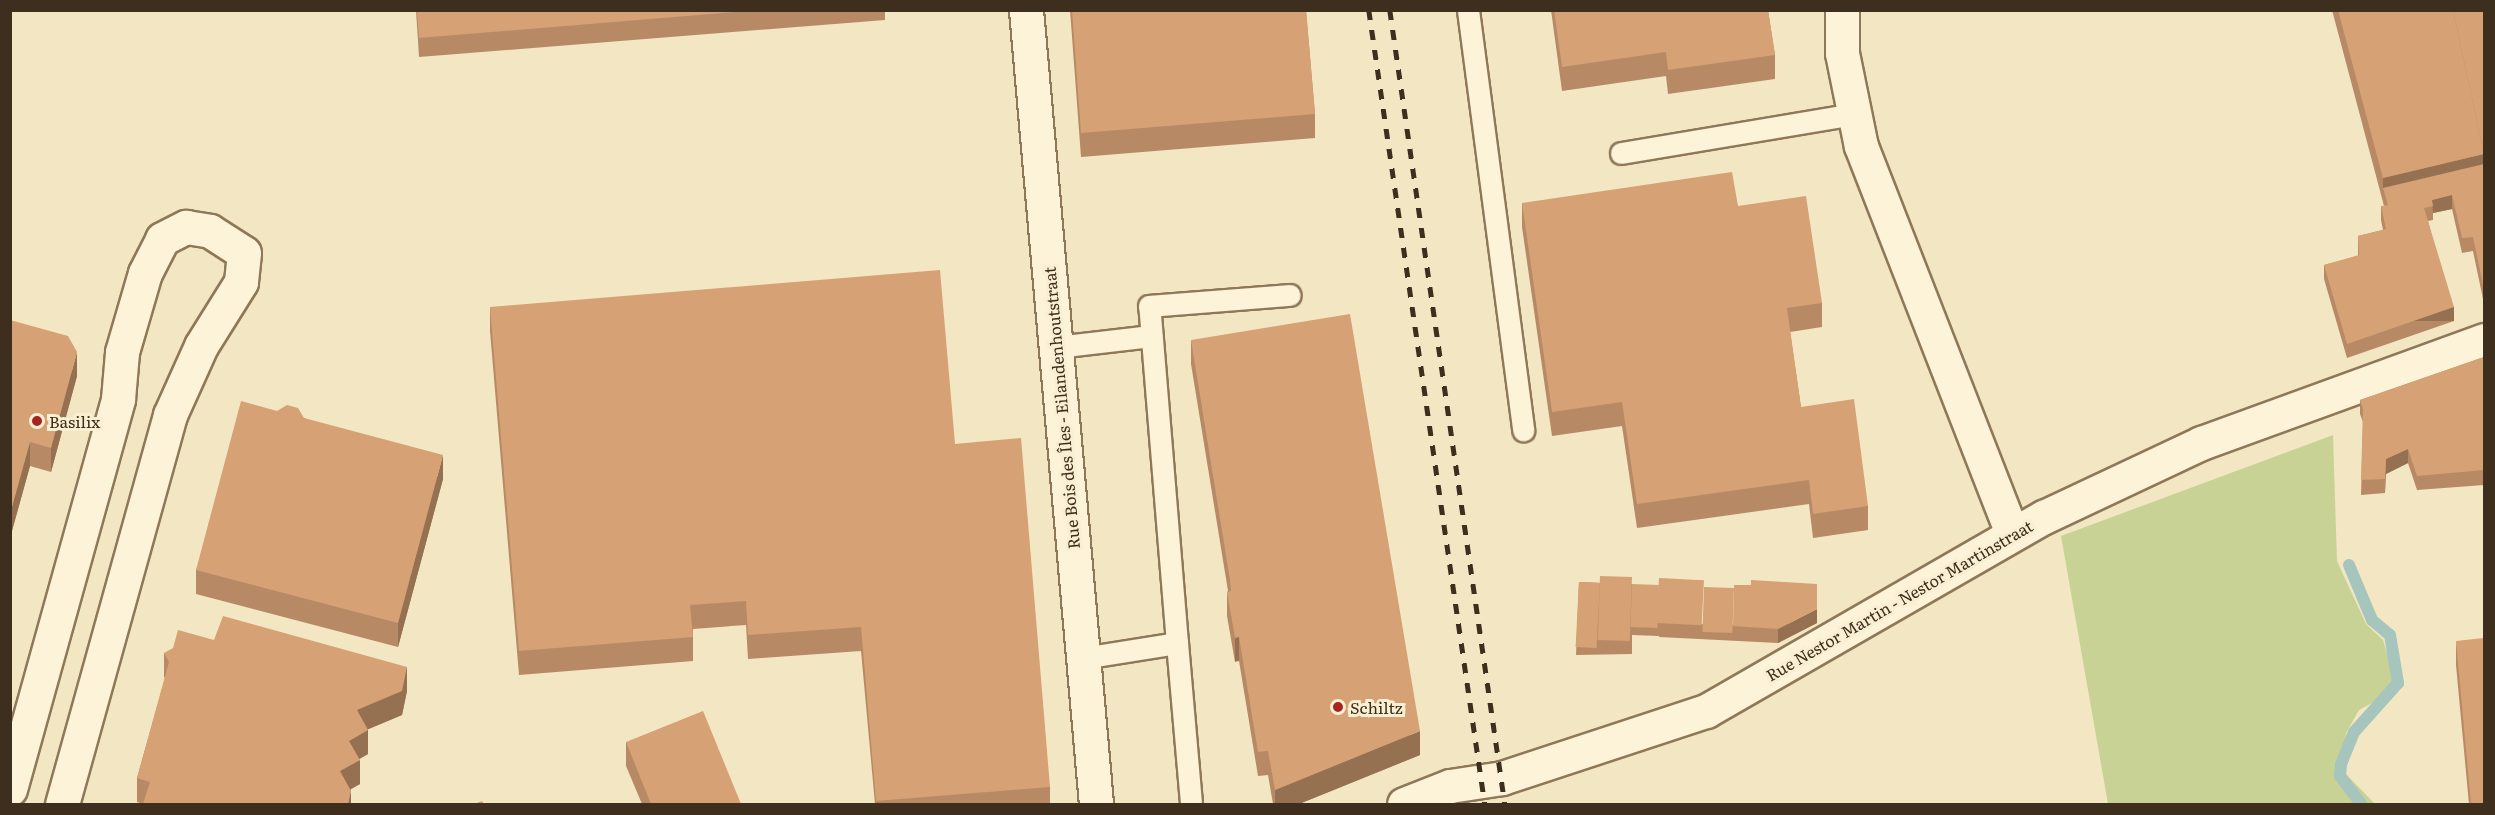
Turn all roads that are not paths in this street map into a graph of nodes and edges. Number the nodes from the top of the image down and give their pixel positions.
1 (1026, 10) edge
2 (1468, 10) edge
3 (1842, 10) edge
4 (1855, 114) junction
5 (1621, 153) dead end
6 (1290, 295) dead end
7 (1151, 336) junction
8 (2484, 340) edge
9 (1056, 347) junction
10 (1523, 430) dead end
11 (2012, 534) junction
12 (1177, 643) junction
13 (1083, 658) junction
14 (10, 789) edge
15 (1191, 803) dead end
16 (62, 804) edge
17 (1096, 804) edge
18 (1404, 804) edge

1 - 9 street, Rue Bois des Îles - Eilandenhoutstraat
2 - 10 lane
3 - 4 street
4 - 5 lane
4 - 11 street
6 - 7 lane
7 - 9 lane
7 - 12 lane
8 - 11 street, Rue Nestor Martin - Nestor Martinstraat
9 - 13 street, Rue Bois des Îles - Eilandenhoutstraat
11 - 18 street, Rue Nestor Martin - Nestor Martinstraat
12 - 13 lane
12 - 15 lane
13 - 17 street, Rue Bois des Îles - Eilandenhoutstraat
14 - 16 street

